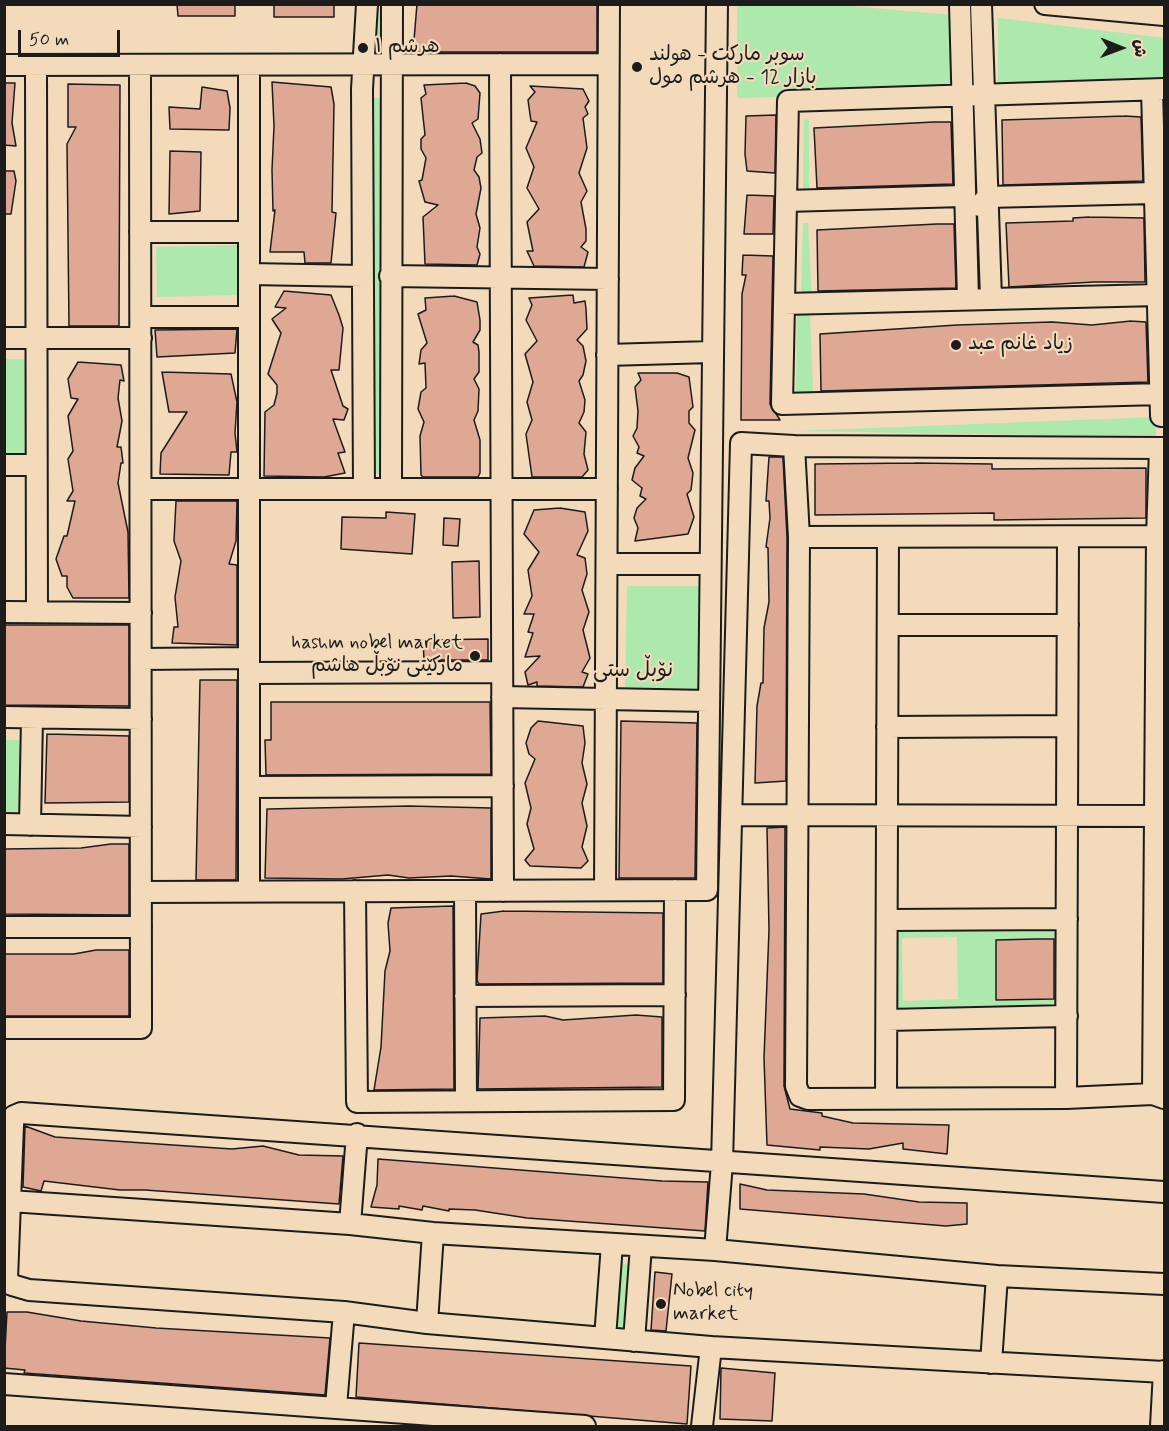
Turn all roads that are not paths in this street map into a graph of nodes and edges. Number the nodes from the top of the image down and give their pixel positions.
1 (366, 4) edge
2 (392, 4) edge
3 (609, 4) edge
4 (717, 4) edge
5 (960, 4) edge
6 (981, 4) edge
7 (1045, 4) edge
8 (1164, 15) edge
9 (363, 64) junction
10 (500, 64) junction
11 (608, 64) junction
12 (4, 65) edge
13 (36, 65) junction
14 (140, 65) junction
15 (249, 65) junction
16 (391, 65) junction
17 (1158, 90) edge
18 (973, 94) junction
19 (1155, 193) junction
20 (987, 194) junction
21 (963, 195) junction
22 (786, 201) junction
23 (140, 232) junction
24 (249, 232) junction
25 (249, 274) junction
26 (363, 276) junction
27 (390, 276) junction
28 (501, 278) junction
29 (608, 279) junction
30 (1158, 295) junction
31 (991, 299) junction
32 (968, 300) junction
33 (784, 304) junction
34 (141, 317) junction
35 (249, 317) junction
36 (4, 338) edge
37 (36, 338) junction
38 (141, 338) junction
39 (711, 352) junction
40 (608, 355) junction
41 (1161, 394) junction
42 (1164, 416) edge
43 (794, 446) junction
44 (1162, 448) edge
45 (4, 465) edge
46 (36, 465) junction
47 (141, 489) junction
48 (249, 489) junction
49 (364, 489) junction
50 (391, 489) junction
51 (502, 489) junction
52 (607, 489) junction
53 (1157, 536) junction
54 (799, 537) junction
55 (888, 537) junction
56 (1068, 537) junction
57 (606, 564) junction
58 (710, 564) junction
59 (4, 612) edge
60 (37, 612) junction
61 (141, 613) junction
62 (888, 625) junction
63 (1068, 625) junction
64 (141, 659) junction
65 (249, 666) junction
66 (502, 672) junction
67 (502, 697) junction
68 (606, 699) junction
69 (710, 701) junction
70 (4, 717) edge
71 (32, 717) junction
72 (141, 719) junction
73 (1067, 726) junction
74 (887, 727) junction
75 (502, 786) junction
76 (249, 787) junction
77 (798, 814) junction
78 (888, 814) junction
79 (732, 815) junction
80 (1068, 815) junction
81 (1160, 816) edge
82 (4, 824) edge
83 (30, 825) junction
84 (141, 827) junction
85 (605, 890) junction
86 (675, 890) junction
87 (249, 891) junction
88 (356, 891) junction
89 (465, 891) junction
90 (503, 891) junction
91 (141, 892) junction
92 (1067, 919) junction
93 (886, 921) junction
94 (4, 927) edge
95 (141, 927) junction
96 (675, 995) junction
97 (465, 996) junction
98 (1067, 1016) junction
99 (887, 1020) junction
100 (4, 1028) edge
101 (1159, 1096) edge
102 (886, 1097) junction
103 (1066, 1098) junction
104 (466, 1101) junction
105 (9, 1116) edge
106 (357, 1134) junction
107 (722, 1163) junction
108 (1164, 1192) edge
109 (10, 1201) junction
110 (350, 1224) junction
111 (433, 1233) junction
112 (612, 1244) junction
113 (641, 1246) junction
114 (715, 1250) junction
115 (996, 1275) junction
116 (1164, 1284) edge
117 (344, 1312) junction
118 (427, 1323) junction
119 (605, 1338) junction
120 (634, 1341) junction
121 (711, 1347) junction
122 (991, 1363) junction
123 (1164, 1372) edge
124 (4, 1384) edge
125 (336, 1406) junction
126 (585, 1426) edge
127 (702, 1426) edge
128 (1161, 1426) edge

1 - 9 street
2 - 16 street
3 - 11 street
4 - 39 street
5 - 18 street
6 - 18 street
7 - 8 street
9 - 15 street
9 - 16 street
9 - 26 street
10 - 11 street
10 - 16 street
10 - 28 street
11 - 29 street
12 - 13 street
13 - 14 street
13 - 37 street
14 - 15 street
14 - 23 street
15 - 24 street
16 - 27 street
17 - 18 street
17 - 19 street
18 - 20 street
18 - 21 street
18 - 22 street
19 - 20 street
19 - 30 street
20 - 21 street
20 - 31 street
21 - 22 street
21 - 32 street
22 - 33 street
23 - 24 street
23 - 34 street
24 - 25 street
25 - 26 street
25 - 35 street
26 - 49 street
27 - 28 street
27 - 50 street
28 - 29 street
28 - 51 street
29 - 40 street
30 - 31 street
30 - 41 street
31 - 32 street
32 - 33 street
33 - 41 street
34 - 35 street
34 - 38 street
35 - 48 street
36 - 37 street
37 - 38 street
37 - 46 street
38 - 47 street
39 - 40 street
39 - 58 street
40 - 52 street
41 - 42 street
43 - 44 street
43 - 54 street
43 - 79 street
44 - 53 street
45 - 46 street
46 - 60 street
47 - 48 street
47 - 61 street
48 - 49 street
48 - 65 street
49 - 50 street
50 - 51 street
51 - 52 street
51 - 66 street
52 - 57 street
53 - 56 street
53 - 81 street
54 - 55 street
54 - 77 street
55 - 56 street
55 - 62 street
56 - 63 street
57 - 58 street
57 - 68 street
58 - 69 street
59 - 60 street
60 - 61 street
61 - 64 street
62 - 63 street
62 - 74 street
63 - 73 street
64 - 65 street
64 - 72 street
65 - 66 street
65 - 76 street
66 - 67 street
67 - 68 street
67 - 75 street
68 - 69 street
68 - 85 street
69 - 86 street
70 - 71 street
71 - 72 street
71 - 83 street
72 - 84 street
73 - 74 street
73 - 80 street
74 - 78 street
75 - 76 street
75 - 90 street
76 - 87 street
77 - 78 street
77 - 79 street
77 - 102 street
78 - 80 street
78 - 93 street
79 - 107 street
80 - 81 street
80 - 92 street
81 - 101 street
82 - 83 street
83 - 84 street
84 - 91 street
85 - 86 street
85 - 90 street
86 - 96 street
87 - 88 street
87 - 91 street
88 - 89 street
88 - 104 street
89 - 90 street
89 - 97 street
91 - 95 street
92 - 93 street
92 - 98 street
93 - 99 street
94 - 95 street
95 - 100 street
96 - 97 street
96 - 104 street
97 - 104 street
98 - 99 street
98 - 103 street
99 - 102 street
101 - 103 street
102 - 103 street
105 - 106 street
105 - 109 street
106 - 107 street
106 - 110 street
107 - 108 street
107 - 114 street
109 - 110 street
109 - 117 street
110 - 111 street
111 - 112 street
111 - 118 street
112 - 113 street
112 - 119 street
113 - 114 street
113 - 120 street
114 - 115 street
115 - 116 street
115 - 122 street
117 - 118 street
117 - 125 street
118 - 119 street
119 - 120 street
120 - 121 street
121 - 122 street
121 - 127 street
122 - 123 street
123 - 128 street
124 - 125 street
125 - 126 street

